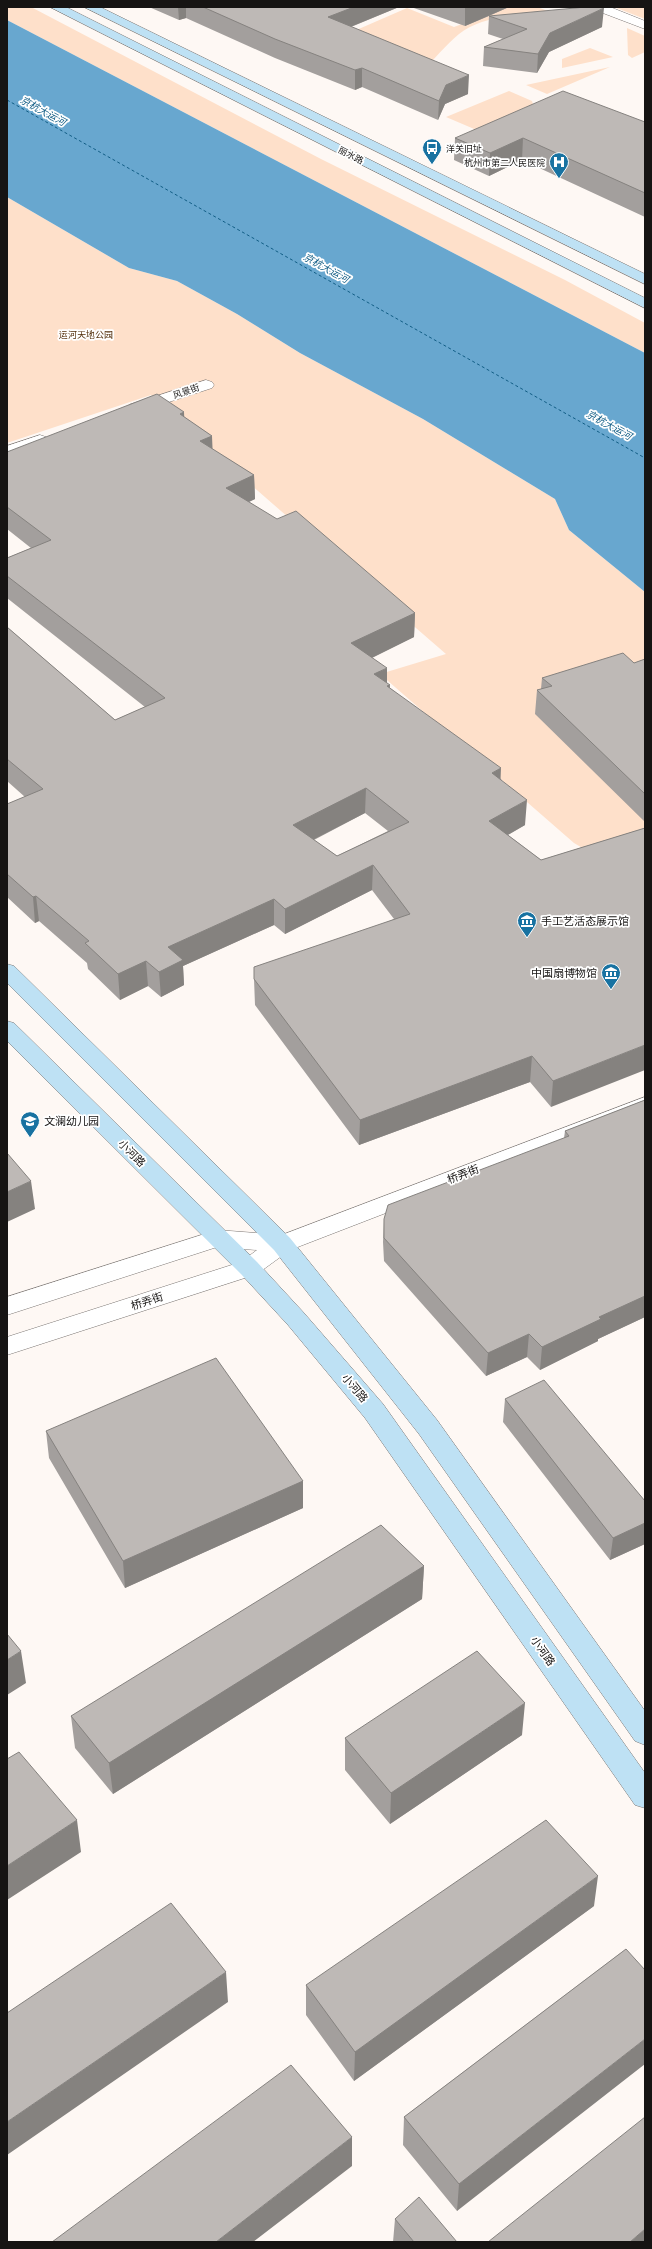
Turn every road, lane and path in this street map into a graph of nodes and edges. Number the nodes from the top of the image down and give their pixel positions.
1 (56, 7) edge
2 (90, 7) edge
3 (599, 7) edge
4 (645, 25) edge
5 (645, 280) edge
6 (645, 304) edge
7 (206, 384) dead end
8 (117, 414) edge
9 (51, 437) edge
10 (7, 452) edge
11 (7, 971) edge
12 (7, 1028) edge
13 (645, 1105) edge
14 (217, 1238) junction
15 (282, 1244) junction
16 (249, 1268) junction
17 (7, 1306) edge
18 (7, 1346) edge
19 (645, 1733) edge
20 (645, 1796) edge

1 - 6 main road, 丽水路
2 - 5 main road, 丽水路
3 - 4 street
7 - 8 street, 风景街
9 - 10 street
11 - 15 main road
12 - 14 main road, 小河路
13 - 15 street, 桥弄街
14 - 15 street, 桥弄街
14 - 16 main road, 小河路
14 - 17 street, 桥弄街
15 - 16 street, 桥弄街
15 - 19 main road
16 - 18 street, 桥弄街
16 - 20 main road, 小河路

